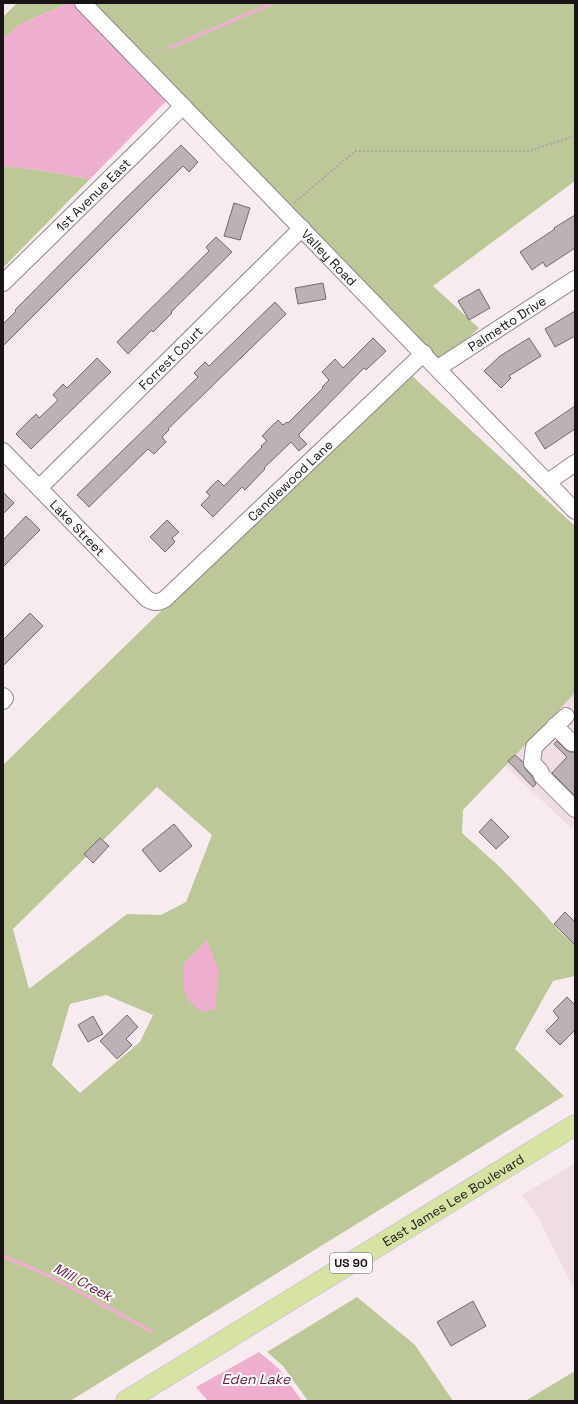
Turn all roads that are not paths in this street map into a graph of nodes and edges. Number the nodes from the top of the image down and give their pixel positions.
1 (83, 3) edge
2 (183, 106) junction
3 (302, 228) junction
4 (575, 279) edge
5 (3, 283) edge
6 (424, 354) junction
7 (438, 368) junction
8 (3, 451) edge
9 (575, 463) edge
10 (548, 482) junction
11 (39, 488) junction
12 (575, 511) edge
13 (153, 602) joint
14 (3, 696) edge
15 (3, 701) edge
16 (572, 743) dead end
17 (575, 809) edge
18 (575, 1125) edge
19 (126, 1401) edge

1 - 2 street, Valley Road
2 - 3 street, Valley Road
2 - 5 street, 1st Avenue East
3 - 6 street, Valley Road
3 - 11 street, Forrest Court
4 - 7 street, Palmetto Drive
6 - 7 street, Valley Road
6 - 13 street, Candlewood Lane
7 - 10 street, Valley Road
8 - 11 street, Lake Street
9 - 10 street
10 - 12 street, Valley Road
11 - 13 street, Lake Street
14 - 15 street
16 - 17 street
18 - 19 main road, East James Lee Boulevard / US 90

